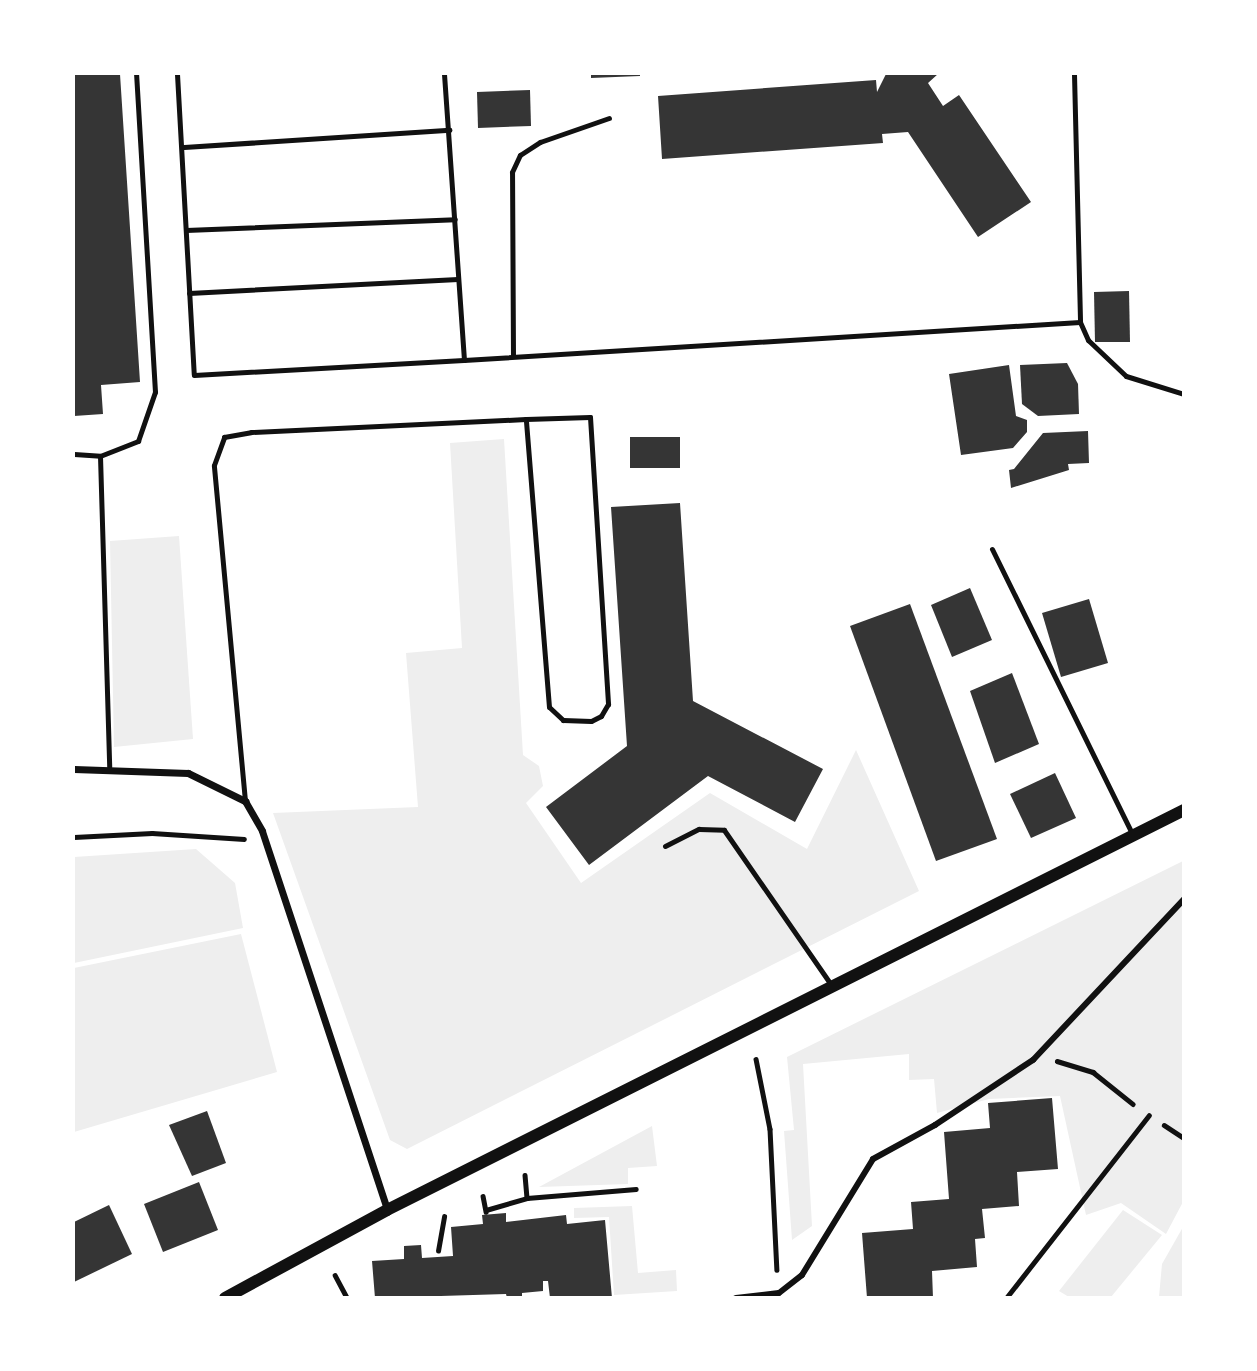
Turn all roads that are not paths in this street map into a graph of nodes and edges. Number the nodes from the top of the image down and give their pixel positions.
1 (136, 74) edge
2 (177, 74) edge
3 (444, 74) edge
4 (1074, 74) edge
5 (609, 118) dead end
6 (449, 130) junction
7 (184, 147) junction
8 (455, 219) junction
9 (186, 230) junction
10 (458, 279) junction
11 (188, 293) junction
12 (1080, 322) junction
13 (513, 356) junction
14 (464, 360) junction
15 (1184, 394) edge
16 (526, 419) junction
17 (74, 454) edge
18 (100, 456) junction
19 (992, 549) dead end
20 (109, 767) junction
21 (74, 769) edge
22 (245, 801) junction
23 (1184, 810) edge
24 (1133, 835) junction
25 (665, 846) dead end
26 (1184, 899) edge
27 (832, 986) junction
28 (1149, 1115) road end
29 (387, 1210) junction
30 (225, 1297) edge
31 (736, 1297) edge
32 (1006, 1297) edge

1 - 18 lane
2 - 7 lane
3 - 6 lane
4 - 12 lane
5 - 13 lane
6 - 7 lane
6 - 8 lane
7 - 9 lane
8 - 9 lane
8 - 10 lane
9 - 11 lane
10 - 11 lane
10 - 14 lane
11 - 14 lane
12 - 13 lane
12 - 15 lane
13 - 14 lane
16 - 16 lane
16 - 22 lane
17 - 18 lane
18 - 20 lane
19 - 24 lane
20 - 21 street
20 - 22 street
22 - 29 street
23 - 24 street
24 - 27 street
25 - 27 lane
26 - 31 street
27 - 29 street
28 - 32 lane
29 - 30 street

